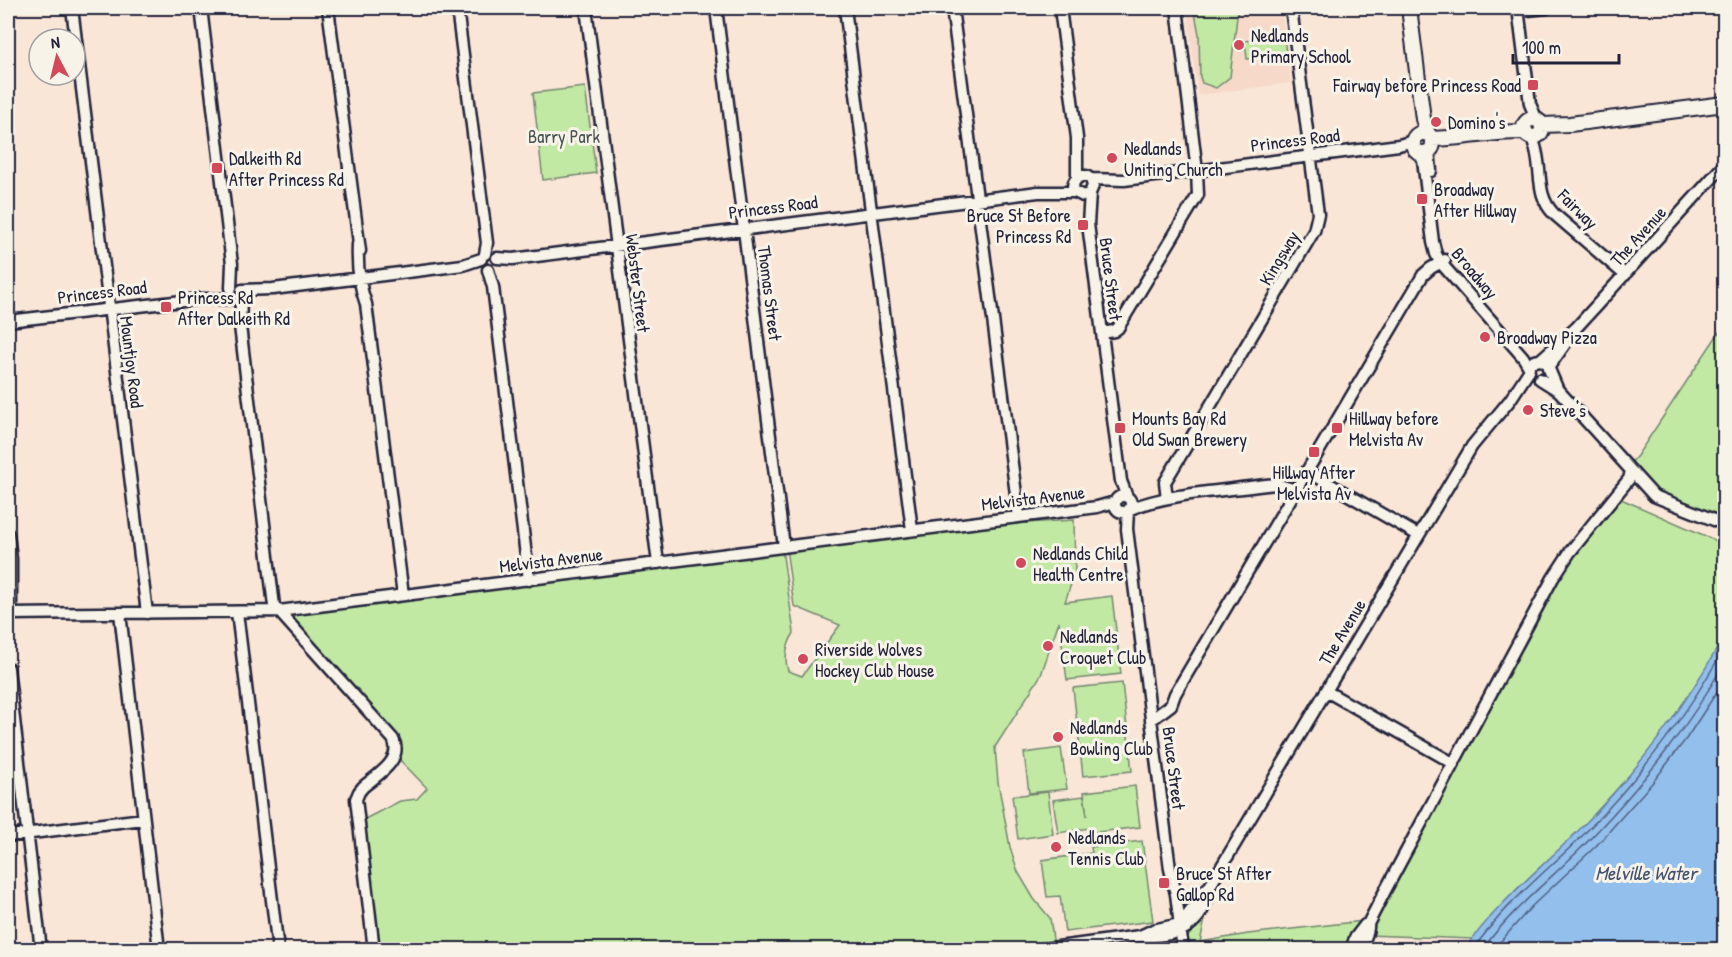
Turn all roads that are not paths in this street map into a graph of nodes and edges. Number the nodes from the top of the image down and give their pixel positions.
1 (72, 8) edge
2 (201, 8) edge
3 (328, 8) edge
4 (457, 8) edge
5 (586, 8) edge
6 (716, 8) edge
7 (845, 8) edge
8 (952, 8) edge
9 (1060, 8) edge
10 (1177, 8) edge
11 (1291, 8) edge
12 (1404, 8) edge
13 (1409, 8) edge
14 (1546, 8) edge
15 (1519, 9) edge
16 (1723, 104) edge
17 (1534, 128) junction
18 (1423, 143) junction
19 (1311, 156) junction
20 (1725, 165) edge
21 (1197, 171) junction
22 (1083, 186) junction
23 (976, 199) junction
24 (871, 213) junction
25 (745, 229) junction
26 (617, 245) junction
27 (490, 260) junction
28 (1442, 261) junction
29 (1625, 275) junction
30 (363, 278) junction
31 (236, 294) junction
32 (109, 309) junction
33 (8, 321) edge
34 (1102, 333) junction
35 (1539, 369) junction
36 (1308, 471) junction
37 (1631, 471) junction
38 (1296, 490) junction
39 (1167, 498) junction
40 (1123, 505) junction
41 (1019, 516) junction
42 (1725, 524) edge
43 (912, 530) junction
44 (8, 534) edge
45 (1418, 535) junction
46 (784, 547) junction
47 (658, 564) junction
48 (529, 580) junction
49 (403, 595) junction
50 (279, 611) junction
51 (237, 612) junction
52 (120, 613) junction
53 (147, 613) junction
54 (9, 614) edge
55 (8, 668) edge
56 (1326, 691) junction
57 (1150, 715) junction
58 (1453, 764) junction
59 (143, 819) junction
60 (27, 833) junction
61 (8, 836) edge
62 (1368, 924) junction
63 (1177, 929) junction
64 (1050, 949) edge
65 (41, 950) edge
66 (159, 950) edge
67 (278, 950) edge
68 (375, 950) edge
69 (1036, 950) edge
70 (1176, 950) edge
71 (1183, 950) edge
72 (1351, 950) edge
73 (1357, 950) edge

1 - 32 street, Mountjoy Road
2 - 31 street
3 - 30 street
4 - 27 street
5 - 26 street, Webster Street
6 - 25 street, Thomas Street
7 - 24 street
8 - 23 street
9 - 22 street, Bruce Street
10 - 21 street
11 - 19 street, Kingsway
12 - 18 main road, Broadway
13 - 18 main road, Broadway
14 - 15 street
15 - 17 street, Fairway
16 - 17 main road
17 - 18 main road, Princess Road
17 - 29 street, Fairway
18 - 19 street, Princess Road
18 - 28 street, Broadway
19 - 21 street, Princess Road
19 - 39 street, Kingsway
20 - 29 street, The Avenue
21 - 22 street, Princess Road
21 - 34 street
22 - 23 street, Princess Road
22 - 34 street, Bruce Street
23 - 24 street, Princess Road
23 - 41 street
24 - 25 street, Princess Road
24 - 43 street
25 - 26 street, Princess Road
25 - 46 street, Thomas Street
26 - 27 street, Princess Road
26 - 47 street, Webster Street
27 - 30 street, Princess Road
27 - 48 street
28 - 35 street, Broadway
28 - 36 street
29 - 35 street, The Avenue
30 - 31 street, Princess Road
30 - 49 street
31 - 32 street, Princess Road
31 - 50 street
32 - 33 street, Princess Road
32 - 53 street, Mountjoy Road
34 - 40 street, Bruce Street
35 - 37 street, Broadway
35 - 45 street, The Avenue
36 - 38 street
36 - 45 street
37 - 42 street, Broadway
37 - 58 street
38 - 39 street, Melvista Avenue
38 - 57 street
39 - 40 street, Melvista Avenue
40 - 41 street, Melvista Avenue
40 - 57 street, Bruce Street
41 - 43 street, Melvista Avenue
43 - 46 street, Melvista Avenue
44 - 54 street
45 - 56 street, The Avenue
46 - 47 street, Melvista Avenue
47 - 48 street, Melvista Avenue
48 - 49 street, Melvista Avenue
49 - 50 street, Melvista Avenue
50 - 51 street, Melvista Avenue
50 - 68 street
51 - 53 street, Melvista Avenue
51 - 67 street
52 - 53 street, Melvista Avenue
52 - 54 street, Melvista Avenue
52 - 59 street
55 - 60 street
56 - 58 street
56 - 63 street, The Avenue
57 - 63 street, Bruce Street
58 - 62 street
59 - 60 street
59 - 66 street
60 - 61 street
60 - 65 street
62 - 72 street
62 - 73 street
63 - 64 street
63 - 70 street
63 - 71 street
64 - 69 street

